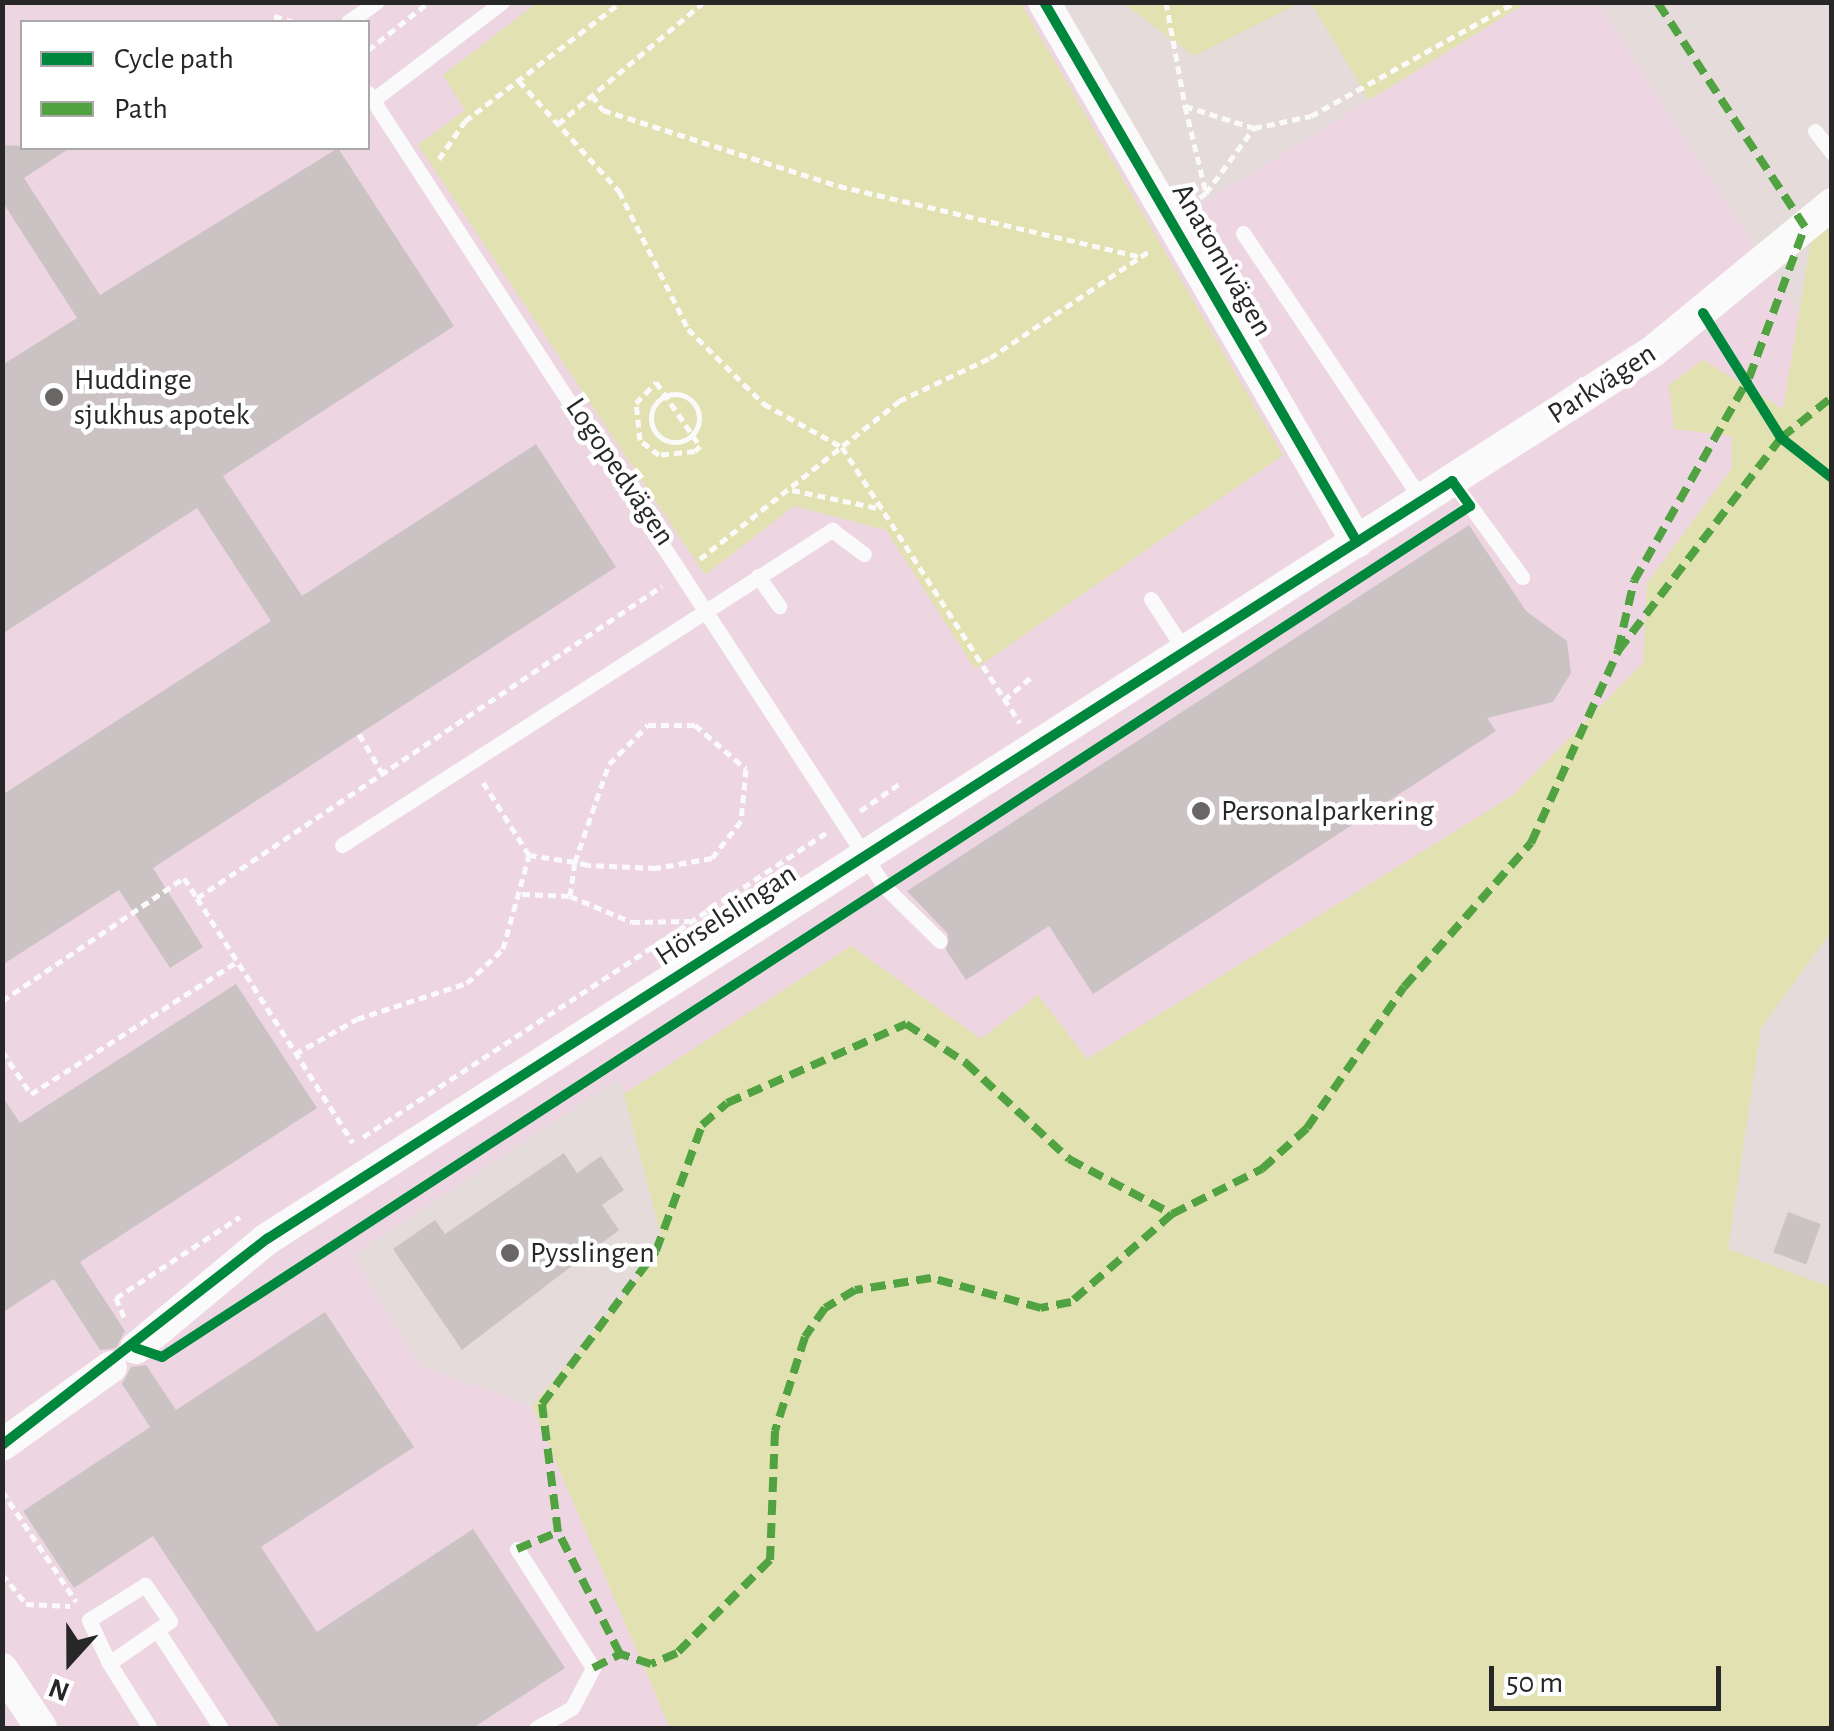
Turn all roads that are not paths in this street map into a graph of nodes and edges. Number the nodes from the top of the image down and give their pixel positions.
1 (377, 2) edge
2 (502, 2) edge
3 (1044, 2) edge
4 (351, 20) edge
5 (370, 96) edge
6 (1815, 131) dead end
7 (1832, 153) edge
8 (1832, 204) edge
9 (1244, 233) dead end
10 (1452, 481) junction
11 (1422, 500) junction
12 (1356, 542) junction
13 (864, 554) dead end
14 (758, 576) junction
15 (1522, 577) dead end
16 (1151, 599) dead end
17 (710, 606) junction
18 (779, 606) dead end
19 (1186, 651) junction
20 (342, 846) dead end
21 (864, 856) junction
22 (940, 941) dead end
23 (2, 1445) edge
24 (517, 1549) dead end
25 (157, 1630) junction
26 (109, 1663) junction
27 (2, 1669) edge
28 (29, 1725) edge
29 (150, 1728) edge
30 (220, 1728) edge
31 (536, 1728) edge

1 - 4 lane
2 - 5 lane
3 - 12 street, Anatomivägen
5 - 17 lane, Logopedvägen
6 - 7 lane
8 - 10 street, Parkvägen
9 - 11 lane
10 - 11 street, Parkvägen
10 - 15 lane
11 - 12 street, Parkvägen
12 - 19 street, Hörselslingan
13 - 14 lane
14 - 17 lane
14 - 18 lane
16 - 19 lane
17 - 20 lane
17 - 21 lane, Logopedvägen
19 - 21 street, Hörselslingan
21 - 22 lane, Logopedvägen
21 - 23 street, Hörselslingan
24 - 31 lane
25 - 26 lane
25 - 26 lane
25 - 30 lane
26 - 29 lane
27 - 28 street

